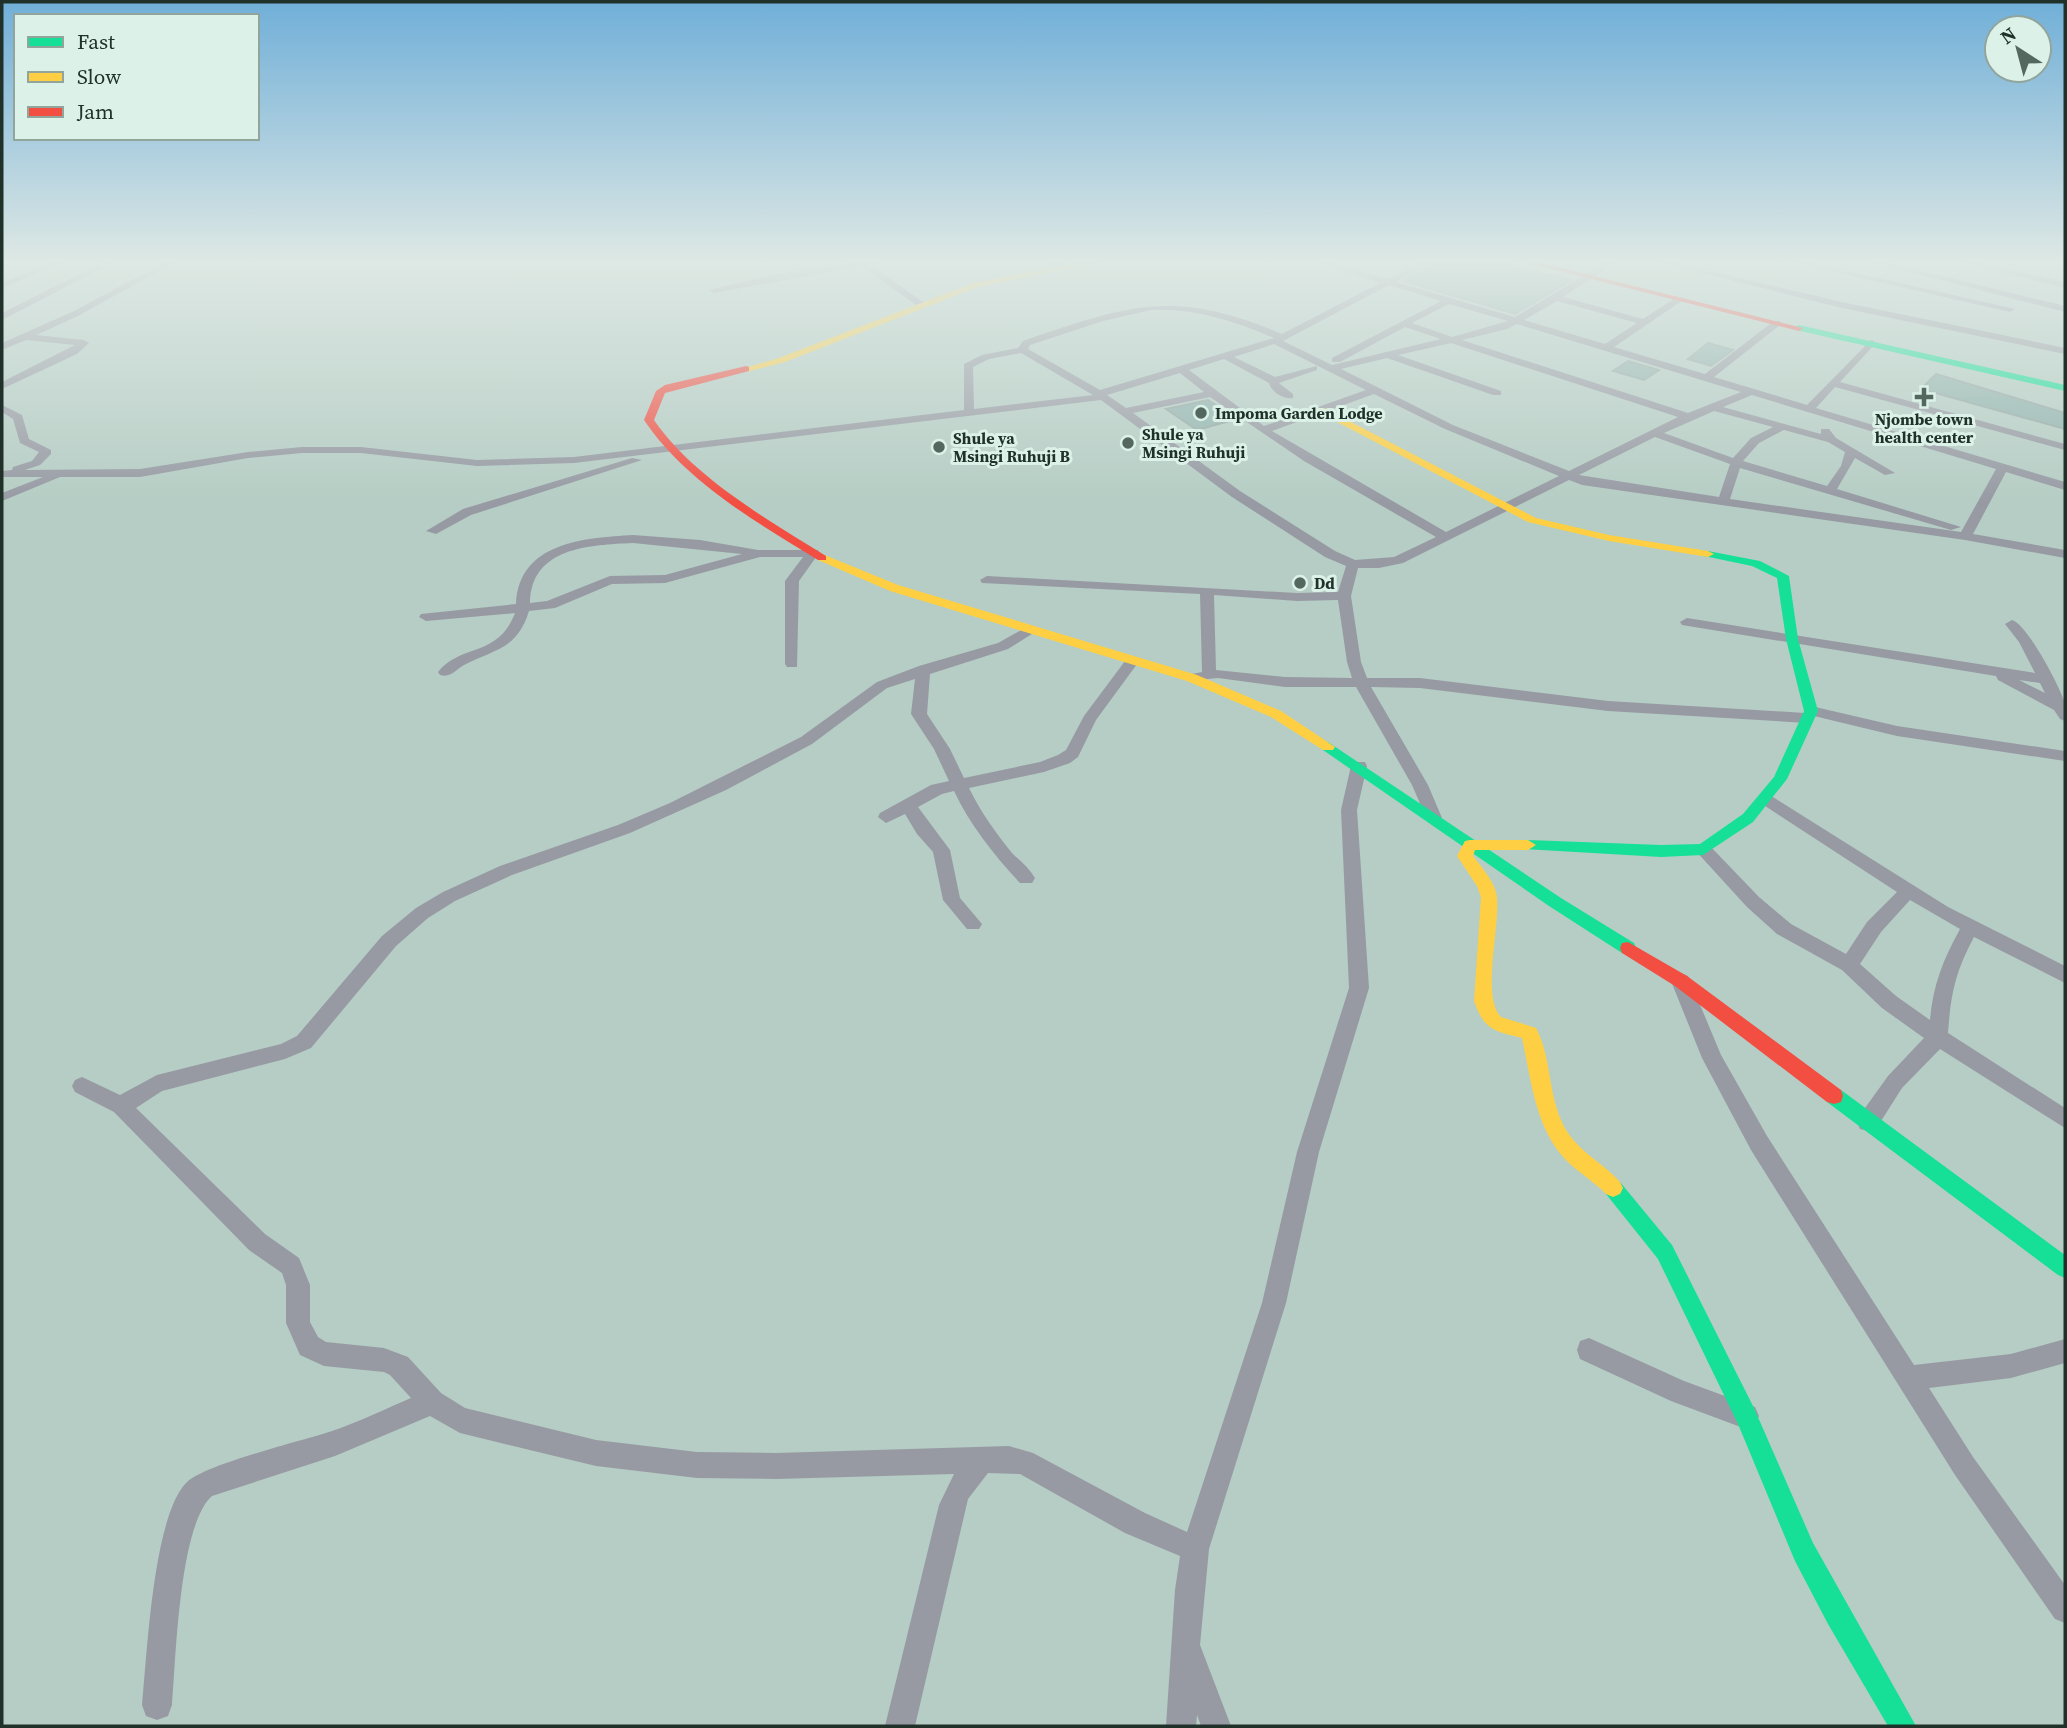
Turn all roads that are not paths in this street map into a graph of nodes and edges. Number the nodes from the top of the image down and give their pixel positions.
1 (79, 342) edge
2 (829, 342) edge
3 (1031, 342) edge
4 (1271, 342) edge
5 (1283, 342) edge
6 (1376, 342) edge
7 (1450, 342) edge
8 (1455, 342) edge
9 (1591, 342) edge
10 (1615, 342) edge
11 (1753, 342) edge
12 (1865, 342) edge
13 (2017, 342) edge
14 (1871, 343) junction
15 (1608, 347) junction
16 (1022, 350) junction
17 (2065, 351) edge
18 (1390, 356) junction
19 (1227, 357) junction
20 (1331, 366) junction
21 (1313, 368) dead end
22 (1181, 369) junction
23 (1706, 378) junction
24 (1274, 381) junction
25 (1834, 384) junction
26 (2, 386) edge
27 (2065, 388) edge
28 (1376, 390) junction
29 (1750, 391) junction
30 (1497, 393) dead end
31 (1210, 394) junction
32 (1101, 395) junction
33 (1289, 396) dead end
34 (1713, 407) junction
35 (1809, 409) junction
36 (4, 410) edge
37 (1321, 410) junction
38 (1124, 412) junction
39 (969, 414) junction
40 (1825, 414) junction
41 (1688, 417) junction
42 (1782, 427) junction
43 (1264, 430) junction
44 (1654, 433) junction
45 (1832, 440) junction
46 (2065, 447) edge
47 (668, 449) junction
48 (1852, 452) junction
49 (651, 453) junction
50 (1734, 463) junction
51 (2003, 466) junction
52 (2, 473) edge
53 (61, 473) junction
54 (1889, 473) dead end
55 (1567, 476) junction
56 (2065, 486) edge
57 (1830, 490) junction
58 (2, 497) edge
59 (1723, 503) junction
60 (1503, 507) junction
61 (432, 531) dead end
62 (1967, 534) junction
63 (1444, 536) junction
64 (760, 553) junction
65 (813, 553) junction
66 (2065, 554) edge
67 (1353, 564) junction
68 (987, 580) dead end
69 (1207, 590) junction
70 (1344, 596) junction
71 (524, 608) junction
72 (426, 617) dead end
73 (1686, 622) dead end
74 (2012, 624) dead end
75 (1030, 629) junction
76 (1792, 639) junction
77 (1133, 660) junction
78 (792, 664) dead end
79 (1978, 667) junction
80 (924, 669) junction
81 (445, 672) dead end
82 (1209, 673) junction
83 (1192, 678) junction
84 (2043, 679) junction
85 (1361, 683) junction
86 (2062, 712) edge
87 (1809, 715) junction
88 (2065, 756) edge
89 (1359, 766) junction
90 (958, 786) junction
91 (1765, 798) junction
92 (908, 805) junction
93 (886, 817) dead end
94 (1434, 818) junction
95 (1470, 845) junction
96 (1703, 849) junction
97 (1026, 878) dead end
98 (1907, 892) junction
99 (973, 924) dead end
100 (1970, 927) junction
101 (1849, 965) junction
102 (2065, 975) edge
103 (1681, 981) junction
104 (1938, 1037) junction
105 (82, 1086) dead end
106 (121, 1105) junction
107 (2065, 1119) edge
108 (1868, 1122) junction
109 (2065, 1268) edge
110 (1589, 1350) dead end
111 (2065, 1351) edge
112 (1911, 1378) junction
113 (432, 1402) junction
114 (1746, 1416) junction
115 (981, 1461) junction
116 (1195, 1549) junction
117 (2065, 1609) edge
118 (1185, 1642) junction
119 (158, 1705) dead end
120 (900, 1726) edge
121 (1181, 1726) edge
122 (1216, 1726) edge
123 (1903, 1726) edge

1 - 26 street
2 - 47 main road
3 - 16 street
4 - 19 street
5 - 20 street
6 - 20 street
7 - 18 street
8 - 41 street
9 - 15 street
10 - 15 street
11 - 23 street
12 - 14 main road
13 - 17 street
14 - 25 street
14 - 27 main road
15 - 23 street
16 - 32 street
16 - 39 street
18 - 20 street
18 - 30 street
19 - 22 street
19 - 24 street
20 - 28 street
21 - 24 street
22 - 31 street
22 - 32 street
23 - 29 street
24 - 33 street
25 - 35 street
25 - 46 street
28 - 37 street
28 - 55 street
29 - 34 street
29 - 35 street
31 - 38 street
31 - 43 street
32 - 38 street
32 - 39 street
34 - 41 street
34 - 42 street
35 - 40 street
36 - 52 street
37 - 43 street
37 - 60 main road
38 - 67 street
39 - 47 street
40 - 45 street
40 - 51 street
41 - 44 street
42 - 45 street
42 - 50 street
43 - 63 street
44 - 50 street
44 - 55 street
45 - 48 street
47 - 49 street
47 - 65 main road
48 - 54 street
48 - 57 street
49 - 53 street
49 - 61 street
50 - 57 street
50 - 59 street
51 - 56 street
51 - 62 street
52 - 53 street
53 - 58 street
55 - 59 street
55 - 60 street
57 - 62 street
59 - 62 street
60 - 63 street
60 - 76 main road
62 - 66 street
63 - 67 street
64 - 65 street
64 - 71 street
64 - 71 street
65 - 75 main road
65 - 78 street
67 - 70 street
68 - 69 street
69 - 70 street
69 - 82 street
70 - 85 street
71 - 72 street
71 - 81 street
73 - 76 street
74 - 84 street
75 - 77 main road
75 - 80 street
76 - 79 street
76 - 87 main road
77 - 83 main road
77 - 90 street
79 - 84 street
79 - 86 street
80 - 90 street
80 - 106 street
82 - 83 street
82 - 85 street
83 - 89 main road
84 - 86 street
85 - 87 street
85 - 94 street
87 - 88 street
87 - 91 main road
89 - 94 main road
89 - 116 street
90 - 92 street
90 - 97 street
91 - 96 main road
91 - 98 street
92 - 93 street
92 - 99 street
94 - 95 main road
95 - 96 main road
95 - 103 main road
95 - 114 main road
96 - 101 street
98 - 100 street
98 - 101 street
100 - 102 street
100 - 104 street
101 - 104 street
103 - 108 main road
103 - 112 street
104 - 107 street
104 - 108 street
105 - 106 street
106 - 113 street
108 - 109 main road
110 - 114 street
111 - 112 street
112 - 117 street
113 - 115 street
113 - 119 street
114 - 123 main road
115 - 116 street
115 - 120 street
116 - 118 street
118 - 121 street
118 - 122 street

